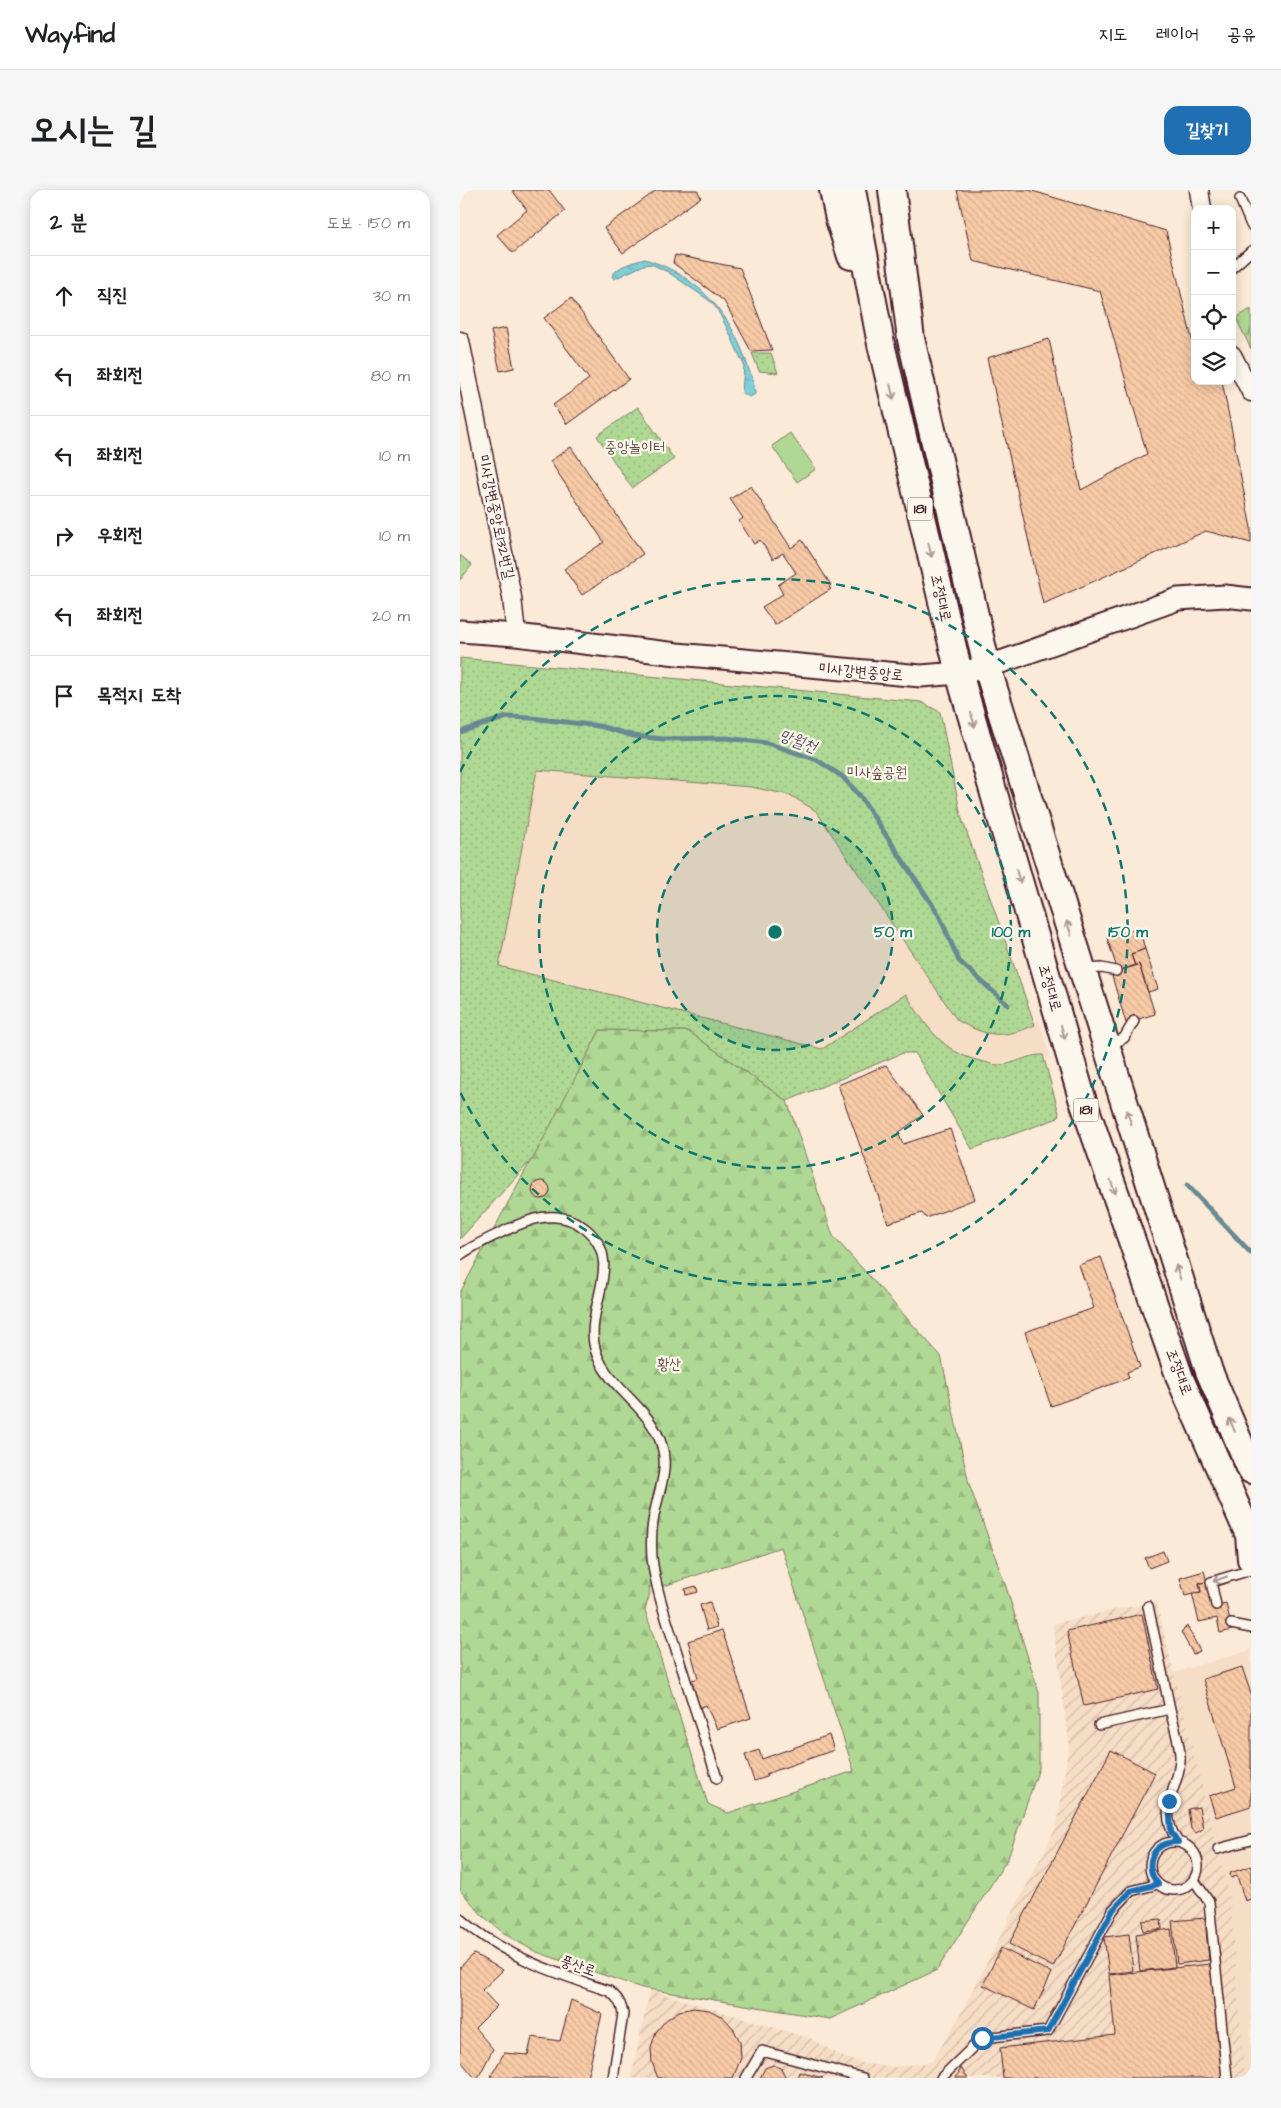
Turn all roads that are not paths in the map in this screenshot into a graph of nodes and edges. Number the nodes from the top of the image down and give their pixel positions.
1 (833, 190) edge
2 (852, 190) edge
3 (877, 190) edge
4 (892, 190) edge
5 (1199, 190) edge
6 (1240, 199) dead end
7 (1201, 205) edge
8 (1251, 225) edge
9 (1251, 251) edge
10 (1236, 264) edge
11 (911, 339) junction
12 (460, 341) edge
13 (881, 344) junction
14 (1236, 363) edge
15 (1251, 392) edge
16 (1251, 599) edge
17 (460, 631) edge
18 (516, 634) junction
19 (987, 667) junction
20 (959, 673) junction
21 (1082, 969) junction
22 (1116, 971) dead end
23 (1134, 1020) dead end
24 (1107, 1048) junction
25 (460, 1255) edge
26 (1251, 1470) edge
27 (1250, 1545) edge
28 (1251, 1570) edge
29 (1216, 1605) dead end
30 (1148, 1606) dead end
31 (1230, 1624) dead end
32 (1251, 1628) edge
33 (1170, 1708) junction
34 (1099, 1725) dead end
35 (717, 1778) dead end
36 (1251, 1840) edge
37 (1178, 1842) junction
38 (1218, 1849) dead end
39 (1194, 1880) junction
40 (1158, 1884) junction
41 (460, 1918) edge
42 (613, 2078) edge
43 (746, 2078) edge
44 (863, 2078) edge
45 (941, 2078) edge
46 (1226, 2078) edge

1 - 13 main road, 조정대로
2 - 13 main road, 조정대로 / 181
3 - 11 main road, 조정대로
4 - 11 main road, 조정대로
5 - 7 street
6 - 8 lane
9 - 10 lane
11 - 19 main road, 조정대로
12 - 18 street, 미사강변중앙로132번길
13 -> 20 main road, 조정대로 / 181
14 - 15 street
16 - 19 street, 미사강변중앙로
17 - 18 street, 미사강변중앙로
18 - 20 street, 미사강변중앙로
19 - 20 street, 미사강변중앙로
21 -> 19 main road, 조정대로
20 -> 27 main road, 조정대로 / 181
21 - 22 lane
21 - 24 main road, 조정대로
23 - 24 lane
26 -> 24 main road, 조정대로
25 - 35 lane
28 -> 29 lane
30 - 33 lane
31 - 32 lane
33 - 34 lane
33 - 37 lane
36 - 38 lane
37 - 39 lane
37 - 40 lane
39 - 40 lane
39 - 46 lane
40 - 45 lane
41 - 42 lane, 풍산로
43 - 44 lane

